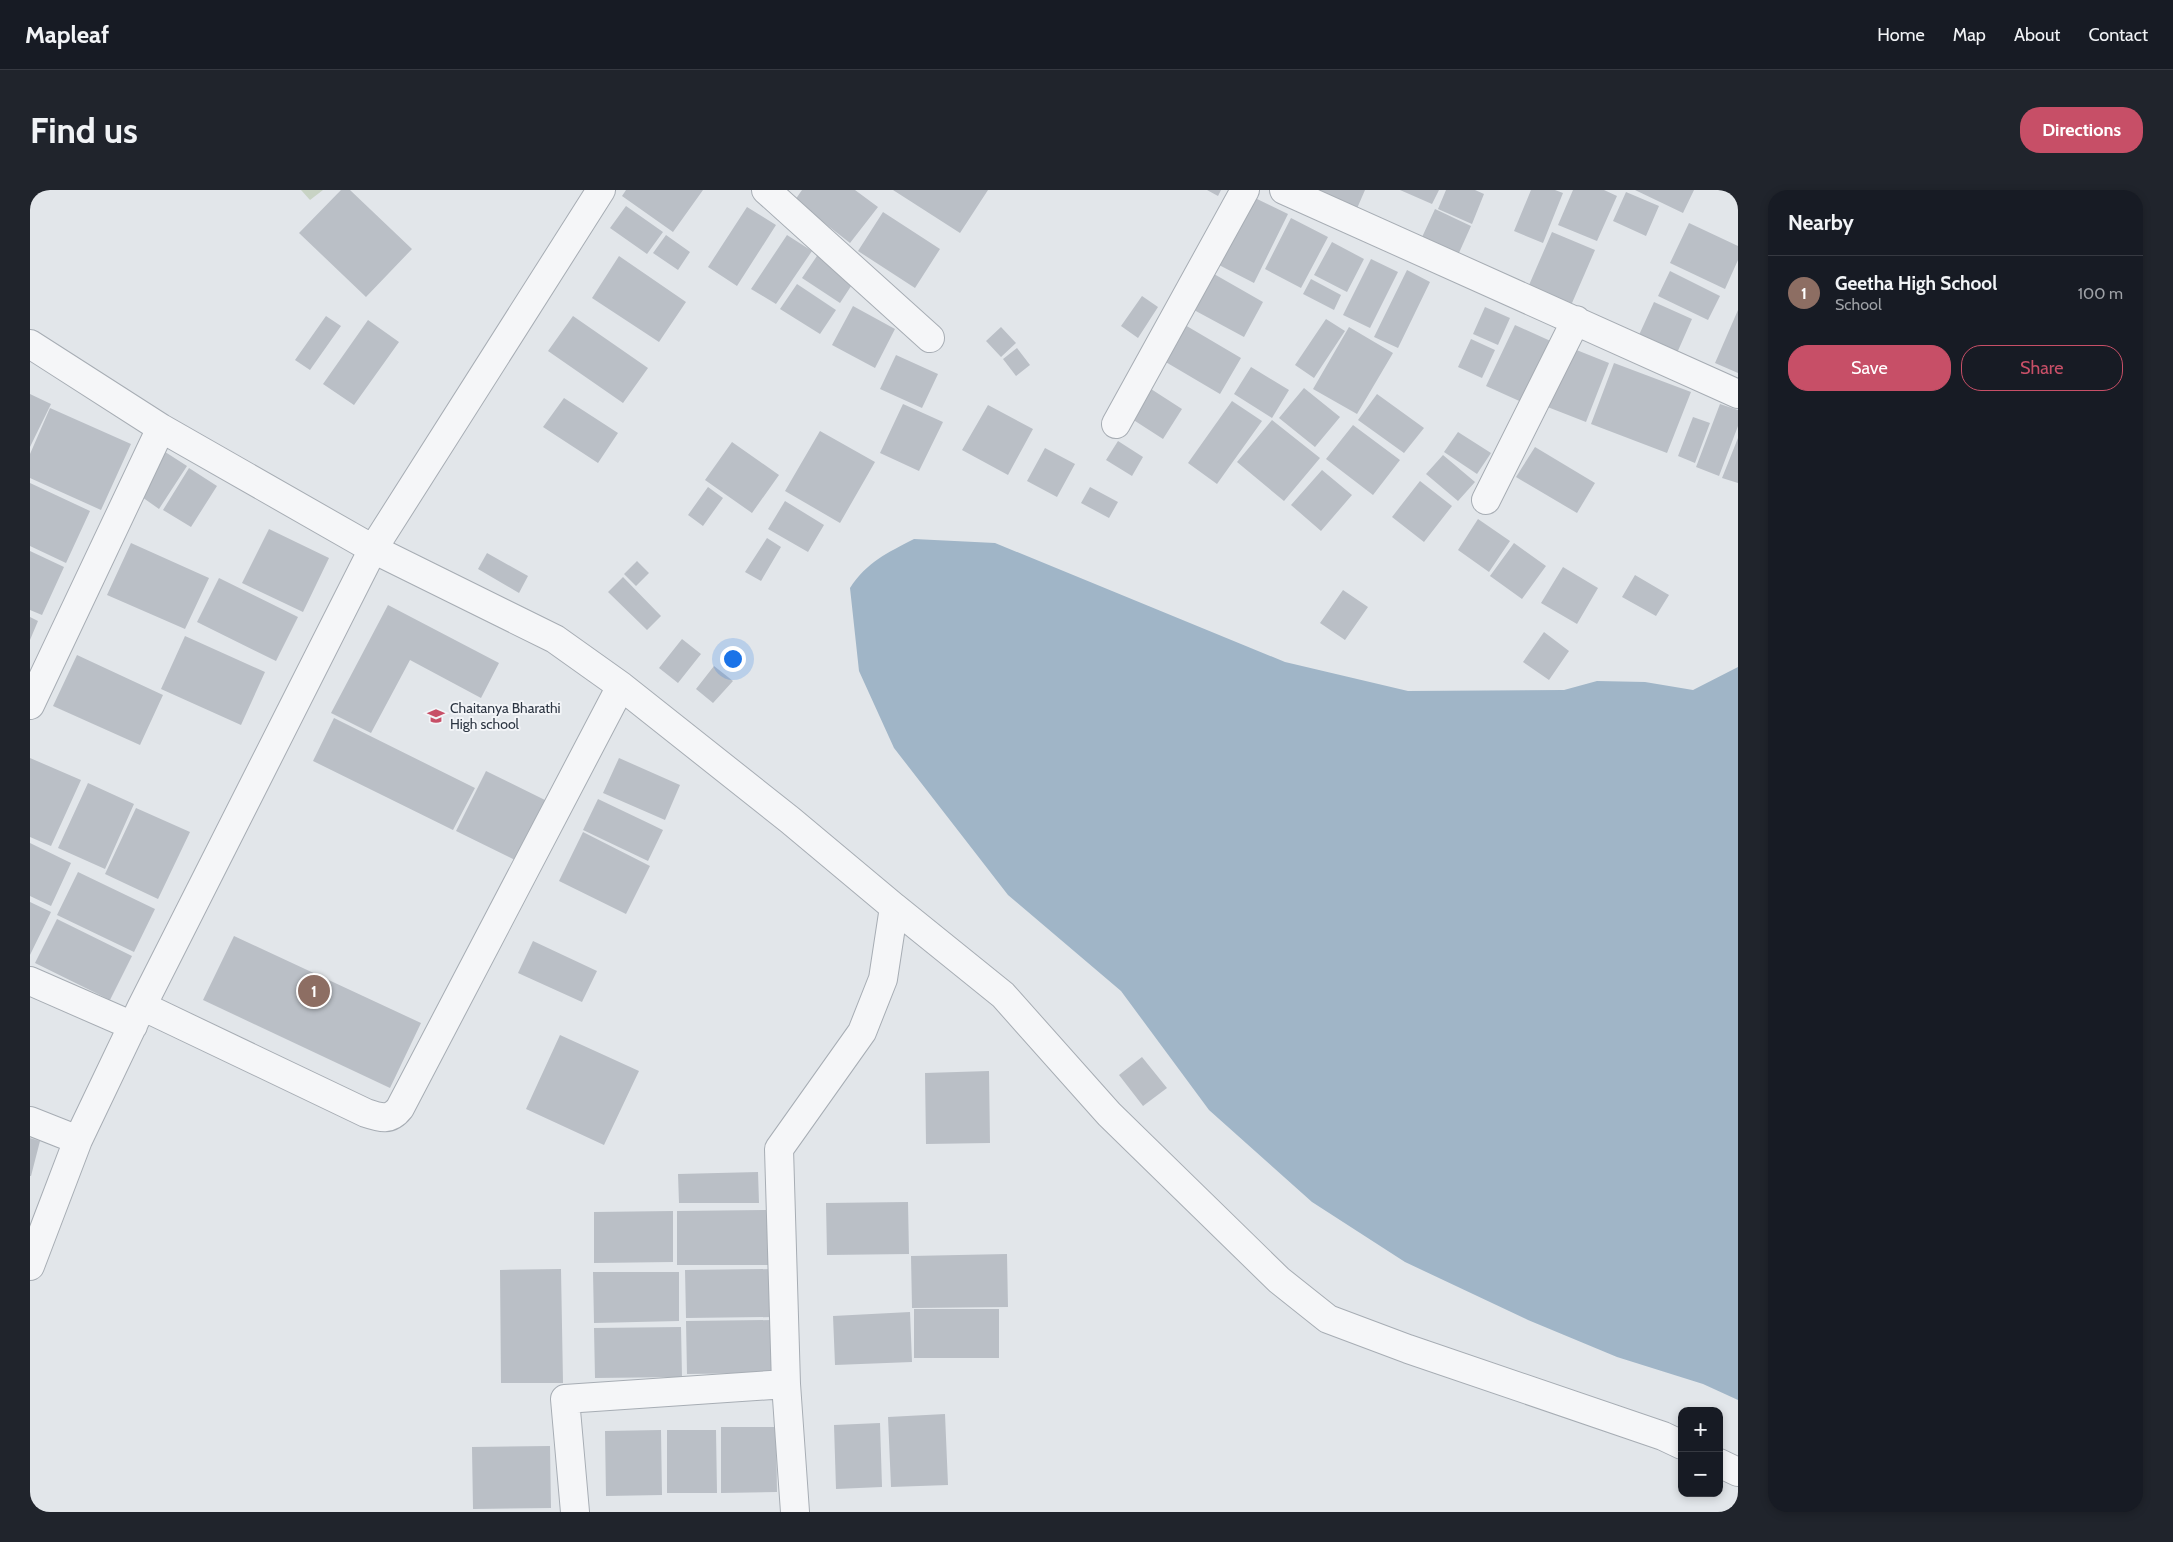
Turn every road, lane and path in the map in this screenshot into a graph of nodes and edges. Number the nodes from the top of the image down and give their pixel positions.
1 (601, 190) edge
2 (766, 190) edge
3 (1245, 190) edge
4 (1284, 190) edge
5 (1576, 320) junction
6 (930, 338) dead end
7 (30, 344) edge
8 (1738, 394) edge
9 (1116, 424) dead end
10 (161, 428) junction
11 (1486, 500) dead end
12 (373, 549) junction
13 (621, 686) junction
14 (30, 705) edge
15 (894, 907) junction
16 (30, 981) edge
17 (138, 1016) junction
18 (30, 1121) edge
19 (78, 1140) junction
20 (30, 1266) edge
21 (786, 1384) junction
22 (1678, 1443) edge
23 (1723, 1465) edge
24 (1738, 1472) edge
25 (575, 1512) edge
26 (795, 1512) edge

1 - 12 street
2 - 6 street
3 - 9 street
4 - 5 street
5 - 8 street
5 - 11 street
7 - 10 street
10 - 12 street
10 - 14 street
12 - 13 street
12 - 17 street
13 - 15 street
13 - 17 street
15 - 21 street
15 - 22 street
16 - 17 street
17 - 19 street
18 - 19 street
19 - 20 street
21 - 25 street
21 - 26 street
23 - 24 street

